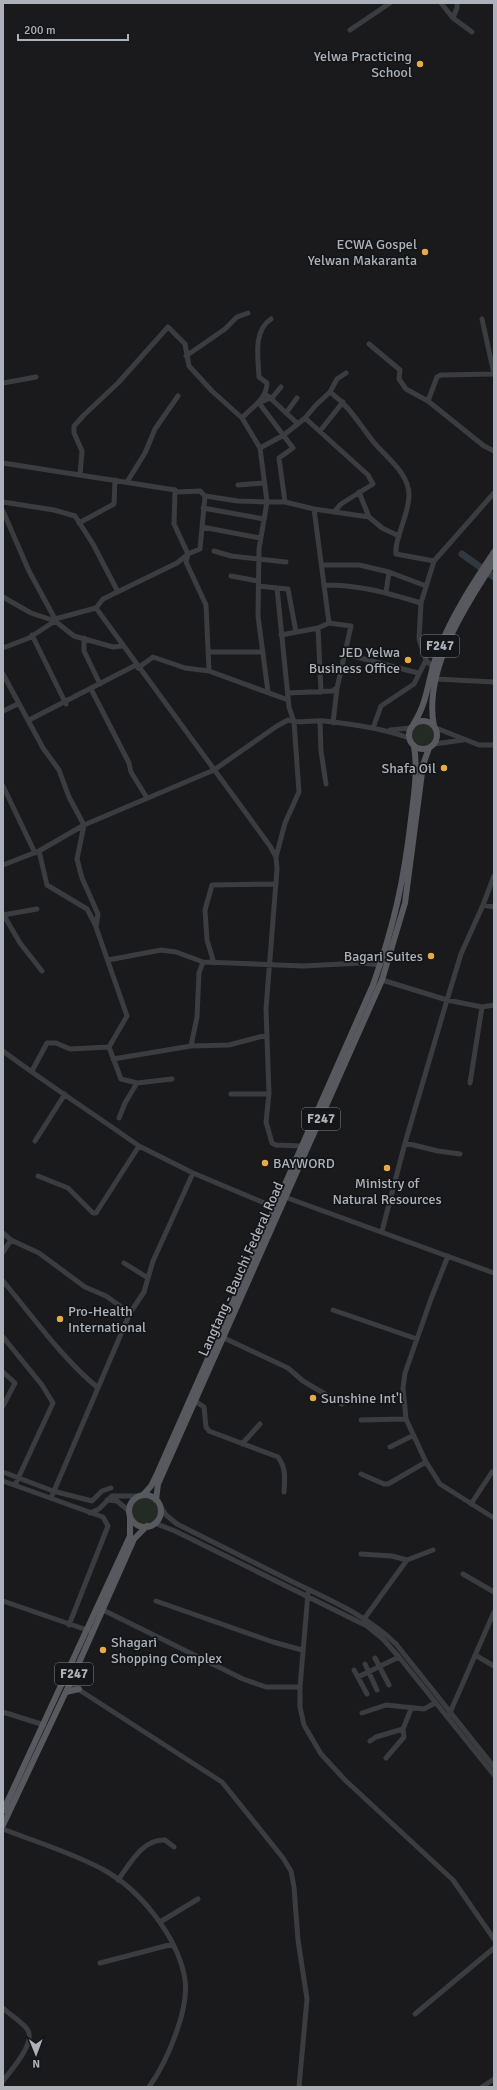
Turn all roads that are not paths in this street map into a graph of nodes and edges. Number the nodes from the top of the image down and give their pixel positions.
1 (390, 3) edge
2 (441, 3) edge
3 (457, 3) edge
4 (453, 18) junction
5 (350, 30) dead end
6 (472, 32) dead end
7 (248, 313) dead end
8 (271, 319) dead end
9 (482, 319) dead end
10 (369, 344) dead end
11 (186, 356) junction
12 (346, 373) dead end
13 (494, 374) edge
14 (36, 377) dead end
15 (3, 383) edge
16 (281, 386) dead end
17 (330, 392) junction
18 (265, 393) junction
19 (178, 396) dead end
20 (271, 398) junction
21 (297, 398) dead end
22 (428, 401) junction
23 (343, 402) junction
24 (259, 403) junction
25 (286, 413) junction
26 (242, 418) junction
27 (305, 418) junction
28 (298, 424) junction
29 (320, 432) junction
30 (284, 435) junction
31 (260, 448) junction
32 (494, 451) edge
33 (3, 463) edge
34 (80, 475) junction
35 (115, 480) junction
36 (127, 482) junction
37 (264, 483) junction
38 (238, 485) dead end
39 (175, 490) junction
40 (359, 492) junction
41 (494, 493) edge
42 (205, 496) junction
43 (3, 502) edge
44 (266, 502) junction
45 (285, 502) junction
46 (204, 508) junction
47 (314, 509) junction
48 (3, 511) edge
49 (334, 512) junction
50 (369, 517) junction
51 (264, 519) junction
52 (79, 523) junction
53 (202, 527) junction
54 (399, 536) junction
55 (260, 538) junction
56 (214, 551) dead end
57 (494, 552) edge
58 (188, 554) junction
59 (258, 559) junction
60 (434, 561) junction
61 (286, 562) dead end
62 (490, 564) edge
63 (322, 565) junction
64 (390, 572) junction
65 (482, 574) junction
66 (231, 576) dead end
67 (258, 584) junction
68 (325, 585) junction
69 (426, 586) junction
70 (277, 588) junction
71 (118, 592) junction
72 (386, 592) junction
73 (3, 597) edge
74 (421, 603) junction
75 (96, 608) junction
76 (55, 620) junction
77 (329, 623) junction
78 (318, 628) junction
79 (296, 632) junction
80 (32, 635) junction
81 (281, 635) junction
82 (84, 638) junction
83 (122, 646) junction
84 (3, 648) edge
85 (210, 652) junction
86 (263, 652) junction
87 (345, 654) junction
88 (426, 660) junction
89 (137, 667) junction
90 (433, 667) junction
91 (209, 671) junction
92 (418, 673) junction
93 (3, 674) edge
94 (436, 679) junction
95 (494, 682) edge
96 (100, 684) junction
97 (337, 688) junction
98 (91, 689) junction
99 (268, 692) junction
100 (320, 692) junction
101 (288, 693) junction
102 (288, 700) junction
103 (18, 704) junction
104 (66, 704) junction
105 (3, 711) edge
106 (29, 720) junction
107 (320, 721) junction
108 (294, 722) junction
109 (333, 723) junction
110 (412, 726) junction
111 (435, 727) junction
112 (373, 728) junction
113 (389, 731) junction
114 (409, 738) junction
115 (464, 740) junction
116 (494, 745) edge
117 (414, 746) junction
118 (432, 746) junction
119 (214, 770) junction
120 (326, 784) dead end
121 (3, 786) edge
122 (147, 798) junction
123 (84, 825) junction
124 (37, 852) junction
125 (276, 857) junction
126 (3, 865) edge
127 (494, 876) edge
128 (276, 884) junction
129 (483, 906) junction
130 (494, 907) edge
131 (37, 910) dead end
132 (3, 914) edge
133 (96, 927) junction
134 (108, 960) junction
135 (203, 962) junction
136 (214, 963) junction
137 (270, 964) junction
138 (380, 965) junction
139 (42, 971) dead end
140 (382, 980) junction
141 (447, 1000) junction
142 (494, 1005) edge
143 (482, 1007) junction
144 (268, 1035) junction
145 (191, 1046) junction
146 (109, 1047) junction
147 (3, 1051) edge
148 (113, 1059) junction
149 (32, 1069) dead end
150 (172, 1079) dead end
151 (137, 1083) junction
152 (470, 1083) dead end
153 (65, 1094) junction
154 (231, 1094) dead end
155 (269, 1094) junction
156 (119, 1118) dead end
157 (35, 1141) dead end
158 (405, 1143) junction
159 (139, 1146) junction
160 (301, 1146) junction
161 (460, 1154) dead end
162 (193, 1173) junction
163 (38, 1176) dead end
164 (280, 1195) junction
165 (287, 1198) junction
166 (274, 1207) junction
167 (382, 1231) junction
168 (3, 1233) edge
169 (11, 1240) junction
170 (3, 1252) edge
171 (448, 1256) junction
172 (124, 1263) dead end
173 (494, 1273) edge
174 (148, 1278) junction
175 (3, 1281) edge
176 (333, 1310) dead end
177 (130, 1313) junction
178 (3, 1337) edge
179 (224, 1338) junction
180 (417, 1339) junction
181 (3, 1372) edge
182 (98, 1388) junction
183 (195, 1401) junction
184 (342, 1404) dead end
185 (3, 1406) edge
186 (406, 1419) junction
187 (361, 1420) dead end
188 (260, 1424) dead end
189 (412, 1436) junction
190 (242, 1444) junction
191 (390, 1447) dead end
192 (426, 1462) junction
193 (3, 1472) edge
194 (492, 1472) dead end
195 (361, 1474) dead end
196 (18, 1477) junction
197 (3, 1481) edge
198 (15, 1485) junction
199 (111, 1488) dead end
200 (53, 1491) junction
201 (284, 1492) dead end
202 (142, 1496) junction
203 (51, 1498) junction
204 (106, 1500) junction
205 (158, 1503) junction
206 (471, 1504) junction
207 (90, 1513) junction
208 (129, 1514) junction
209 (494, 1518) edge
210 (154, 1524) junction
211 (147, 1526) junction
212 (433, 1550) dead end
213 (361, 1554) dead end
214 (407, 1560) junction
215 (463, 1574) dead end
216 (494, 1592) edge
217 (308, 1593) junction
218 (156, 1601) dead end
219 (3, 1602) edge
220 (103, 1610) junction
221 (494, 1612) edge
222 (364, 1619) junction
223 (69, 1625) junction
224 (86, 1630) junction
225 (93, 1633) junction
226 (302, 1650) junction
227 (475, 1655) junction
228 (399, 1657) junction
229 (375, 1658) dead end
230 (365, 1664) dead end
231 (494, 1666) edge
232 (380, 1667) junction
233 (354, 1670) dead end
234 (369, 1672) junction
235 (358, 1677) junction
236 (67, 1682) junction
237 (389, 1685) dead end
238 (300, 1687) junction
239 (79, 1689) junction
240 (377, 1690) dead end
241 (66, 1692) junction
242 (366, 1694) dead end
243 (435, 1703) junction
244 (411, 1709) junction
245 (3, 1712) edge
246 (362, 1713) dead end
247 (448, 1715) junction
248 (44, 1725) junction
249 (403, 1729) junction
250 (370, 1741) dead end
251 (386, 1758) dead end
252 (494, 1767) edge
253 (494, 1775) edge
254 (3, 1811) edge
255 (3, 1825) edge
256 (3, 1829) edge
257 (174, 1847) dead end
258 (118, 1880) junction
259 (198, 1899) dead end
260 (160, 1922) junction
261 (494, 1938) edge
262 (173, 1944) junction
263 (494, 1948) edge
264 (100, 1963) dead end
265 (3, 2008) edge
266 (414, 2014) dead end
267 (494, 2079) edge
268 (3, 2081) edge
269 (149, 2087) edge
270 (299, 2087) edge
271 (482, 2087) edge

1 - 5 street
2 - 4 street
3 - 4 street
4 - 6 street
7 - 11 street
8 - 18 street
9 - 13 street
10 - 22 street
11 - 26 street
11 - 34 street
12 - 17 street
13 - 22 street
14 - 15 street
16 - 20 street
17 - 23 street
17 - 27 street
18 - 20 street
18 - 24 street
19 - 36 street
20 - 24 street
20 - 25 street
21 - 25 street
22 - 32 street
23 - 29 street
23 - 54 street
24 - 26 street
24 - 30 street
25 - 28 street
26 - 31 street
27 - 28 street
27 - 29 street
28 - 30 street
29 - 40 street
30 - 31 street
30 - 45 street
31 - 37 street
33 - 34 street
34 - 35 street
35 - 36 street
35 - 52 street
36 - 39 street
37 - 38 street
37 - 44 street
39 - 42 street
39 - 58 street
40 - 49 street
40 - 50 street
41 - 60 street
42 - 44 street
42 - 46 street
43 - 52 street
44 - 45 street
44 - 51 street
45 - 47 street
46 - 51 street
46 - 53 street
47 - 49 street
47 - 63 street
48 - 76 street
49 - 50 street
50 - 54 street
51 - 55 street
52 - 71 street
53 - 55 street
53 - 58 street
54 - 60 street
55 - 59 street
56 - 59 street
57 - 62 main road, F247
58 - 71 street
58 - 85 street
59 - 61 street
59 - 67 street
60 - 69 street
62 - 65 main road, F247
63 - 64 street
63 - 68 street
64 - 69 street
64 - 72 street
65 - 90 main road, F247
65 - 94 main road, F247
66 - 67 street
67 - 70 street
67 - 86 street
68 - 72 street
68 - 77 street
69 - 74 street
70 - 79 street
70 - 81 street
71 - 75 street
72 - 74 street
73 - 76 street
74 - 88 street
75 - 76 street
75 - 83 street
76 - 80 street
76 - 82 street
77 - 78 street
77 - 87 street
78 - 79 street
78 - 100 street
79 - 81 street
80 - 84 street
80 - 104 street
81 - 101 street
82 - 83 street
82 - 96 street
83 - 89 street
85 - 86 street
85 - 91 street
86 - 99 street
87 - 92 street
87 - 97 street
88 - 90 street
88 - 92 street
89 - 91 street
89 - 96 street
89 - 119 street
90 - 110 main road, F247
91 - 99 street
92 - 112 street
93 - 103 street
94 - 95 street
94 - 111 main road, F247
96 - 98 street
97 - 100 street
97 - 109 street
98 - 104 street
98 - 122 street
99 - 102 street
100 - 101 street
101 - 102 street
102 - 108 street
103 - 105 street
103 - 106 street
104 - 106 street
106 - 123 street
107 - 108 street
107 - 109 street
107 - 120 street
108 - 119 street
108 - 125 street
109 - 112 street
110 - 111 main road
110 - 113 street
110 - 114 main road, F247
111 - 115 street
111 - 118 main road, F247
112 - 113 street
113 - 114 street
114 - 117 main road, F247
115 - 116 street
115 - 118 street
117 - 118 main road
117 - 138 main road, Langtang - Bauchi Federal Road / F247
118 - 140 main road, Langtang - Bauchi Federal Road / F247
119 - 122 street
119 - 125 street
121 - 124 street
122 - 123 street
123 - 124 street
123 - 133 street
124 - 126 street
124 - 133 street
125 - 128 street
127 - 129 street
128 - 136 street
128 - 137 street
129 - 130 street
129 - 141 street
131 - 132 street
132 - 139 street
133 - 134 street
134 - 135 street
134 - 146 street
135 - 136 street
135 - 145 street
136 - 137 street
137 - 138 street
137 - 144 street
138 - 160 main road, Langtang - Bauchi Federal Road / F247
140 - 141 street
140 - 165 main road, Langtang - Bauchi Federal Road / F247
141 - 143 street
141 - 158 street
142 - 143 street
143 - 152 street
144 - 145 street
144 - 155 street
145 - 148 street
146 - 148 street
146 - 149 street
147 - 153 street
148 - 151 street
150 - 151 street
151 - 156 street
153 - 157 street
153 - 159 street
154 - 155 street
155 - 160 street
158 - 161 street
158 - 167 street
159 - 162 street
159 - 163 street
160 - 164 main road, Langtang - Bauchi Federal Road / F247
162 - 166 street
162 - 174 street
164 - 165 street
164 - 166 main road, Langtang - Bauchi Federal Road / F247
165 - 167 street
165 - 179 main road, Langtang - Bauchi Federal Road / F247
166 - 202 main road, Langtang - Bauchi Federal Road / F247
167 - 171 street
168 - 169 street
169 - 170 street
169 - 177 street
171 - 173 street
171 - 180 street
172 - 174 street
174 - 177 street
175 - 182 street
176 - 180 street
177 - 182 street
178 - 196 street
179 - 183 main road, Langtang - Bauchi Federal Road / F247
179 - 184 street
180 - 186 street
181 - 185 street
182 - 200 street
183 - 190 street
183 - 205 main road, Langtang - Bauchi Federal Road / F247
186 - 187 street
186 - 189 street
188 - 190 street
189 - 191 street
189 - 192 street
190 - 201 street
192 - 195 street
192 - 206 street
193 - 196 street
194 - 206 street
196 - 198 street
196 - 200 street
197 - 198 street
198 - 203 street
199 - 200 street
200 - 203 street
202 - 204 street
202 - 205 main road
202 - 208 main road, F247
203 - 207 street
204 - 207 street
204 - 208 street
205 - 210 main road, F247
205 - 217 street
206 - 209 street
207 - 223 street
208 - 211 main road
208 - 224 main road, F247
210 - 211 main road
210 - 217 street
211 - 220 main road, F247
212 - 214 street
213 - 214 street
214 - 222 street
215 - 216 street
217 - 222 street
217 - 226 street
217 - 228 street
218 - 226 street
219 - 223 street
220 - 225 main road, F247
220 - 238 street
221 - 227 street
222 - 247 street
223 - 224 street
224 - 225 street
224 - 236 main road, F247
225 - 236 main road, F247
226 - 238 street
227 - 231 street
227 - 247 street
228 - 232 street
228 - 243 street
229 - 232 street
230 - 234 street
232 - 234 street
232 - 237 street
233 - 235 street
234 - 235 street
234 - 240 street
235 - 242 street
236 - 239 street
236 - 241 main road, F247
236 - 248 main road, F247
238 - 261 street
239 - 241 main road
239 - 270 street
241 - 255 main road, F247
243 - 244 street
243 - 247 street
244 - 246 street
244 - 249 street
245 - 248 street
247 - 252 street
247 - 253 street
248 - 254 main road, F247
249 - 250 street
249 - 251 street
256 - 258 street
257 - 258 street
258 - 260 street
259 - 260 street
260 - 262 street
262 - 264 street
262 - 269 street
263 - 266 street
265 - 268 street
267 - 271 street

